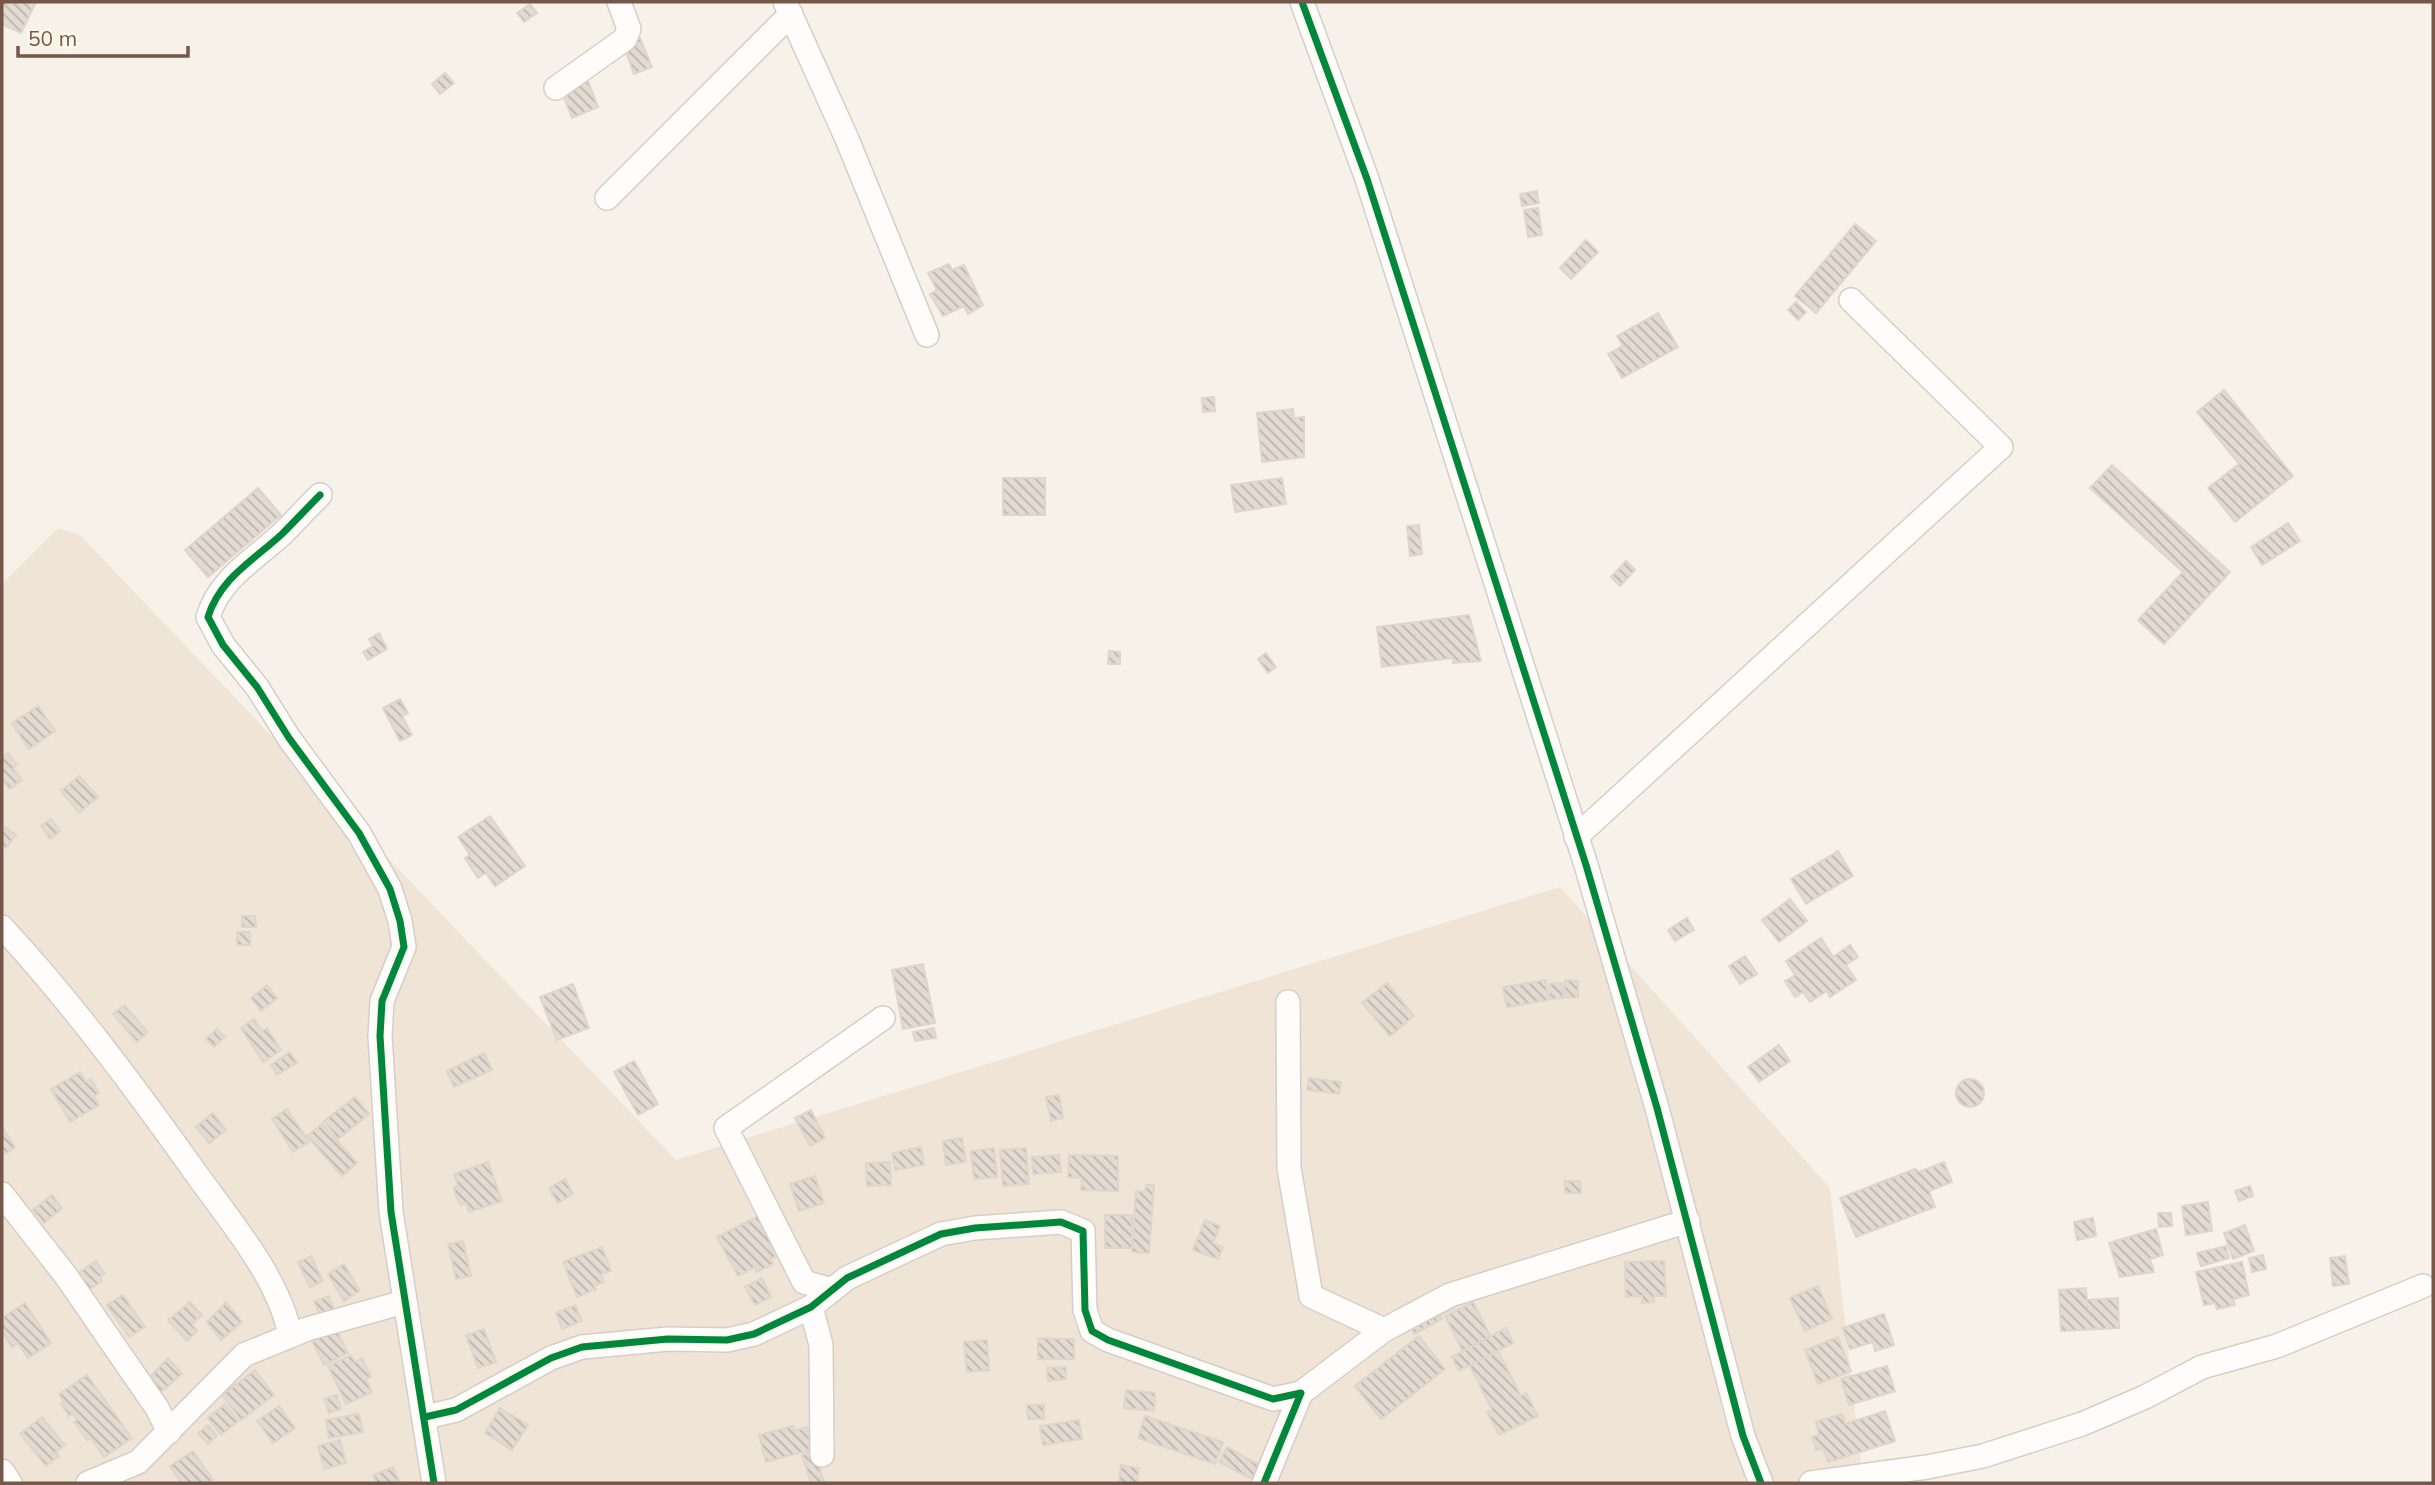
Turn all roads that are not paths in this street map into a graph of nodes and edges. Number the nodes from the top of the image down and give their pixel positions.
1 (619, 2) edge
2 (1302, 2) edge
3 (788, 8) edge
4 (556, 88) dead end
5 (607, 198) dead end
6 (1850, 300) dead end
7 (927, 335) dead end
8 (320, 495) dead end
9 (1576, 837) junction
10 (2, 927) edge
11 (1288, 1002) dead end
12 (884, 1018) dead end
13 (2, 1194) edge
14 (1688, 1221) junction
15 (2423, 1286) dead end
16 (832, 1290) junction
17 (404, 1303) junction
18 (811, 1307) junction
19 (1384, 1330) junction
20 (290, 1336) junction
21 (1301, 1393) junction
22 (425, 1417) junction
23 (169, 1432) junction
24 (822, 1455) dead end
25 (2, 1471) edge
26 (10, 1483) edge
27 (88, 1483) edge
28 (434, 1483) edge
29 (1264, 1483) edge
30 (1761, 1483) edge
31 (1811, 1483) edge

1 - 4 street
2 - 9 street
3 - 5 street
3 - 7 street
6 - 9 street
8 - 17 street
9 - 14 street
10 - 20 street
11 - 19 street
12 - 16 street
13 - 23 street
14 - 19 street
14 - 30 street
15 - 31 street
16 - 18 street
16 - 21 street
17 - 20 street
17 - 22 street
18 - 22 street
18 - 24 street
19 - 21 street
20 - 23 street
21 - 29 street
22 - 28 street
23 - 27 street
25 - 26 street

